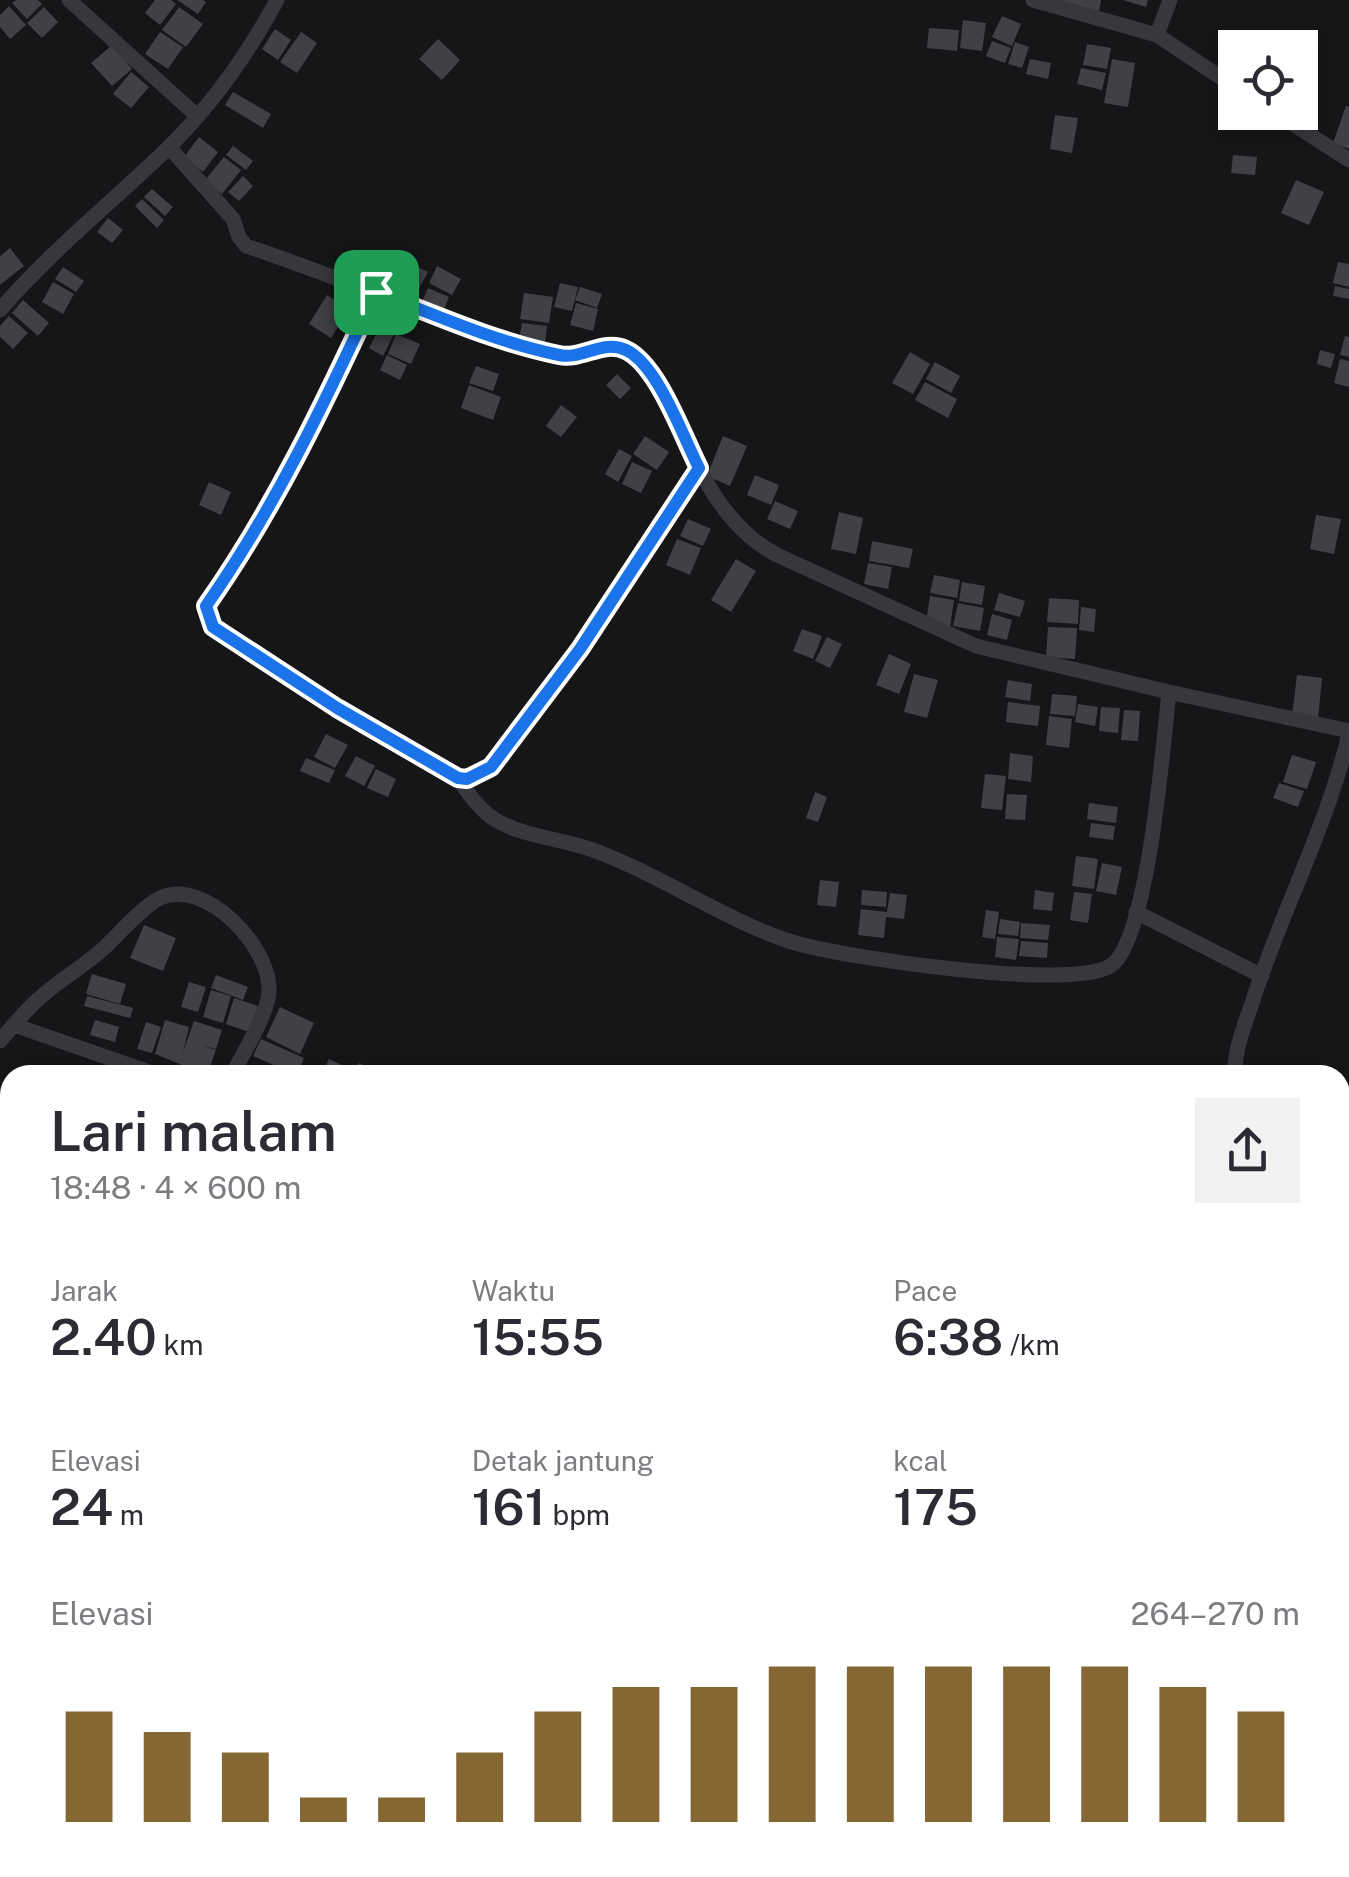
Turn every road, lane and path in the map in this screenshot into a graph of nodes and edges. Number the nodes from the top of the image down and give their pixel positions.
1 (69, 0) edge
2 (277, 0) edge
3 (1033, 0) edge
4 (1170, 0) edge
5 (1157, 35) junction
6 (1218, 76) edge
7 (196, 116) junction
8 (1302, 130) edge
9 (169, 147) junction
10 (1349, 160) edge
11 (376, 292) junction
12 (0, 310) edge
13 (699, 468) junction
14 (1168, 692) junction
15 (1349, 732) edge
16 (458, 778) junction
17 (1136, 912) junction
18 (1262, 976) junction
19 (14, 1025) junction
20 (0, 1041) edge
21 (129, 1065) edge
22 (237, 1065) edge
23 (1236, 1065) edge

1 - 7 street
2 - 7 street
3 - 5 street
4 - 5 street
5 - 6 street
7 - 9 street
8 - 10 street
9 - 11 street
9 - 12 street
11 - 13 street
11 - 16 street
13 - 14 street
13 - 16 street
14 - 15 street
14 - 17 street
15 - 18 street
16 - 17 street
17 - 18 street
18 - 23 street
19 - 20 street
19 - 21 street
19 - 22 street

